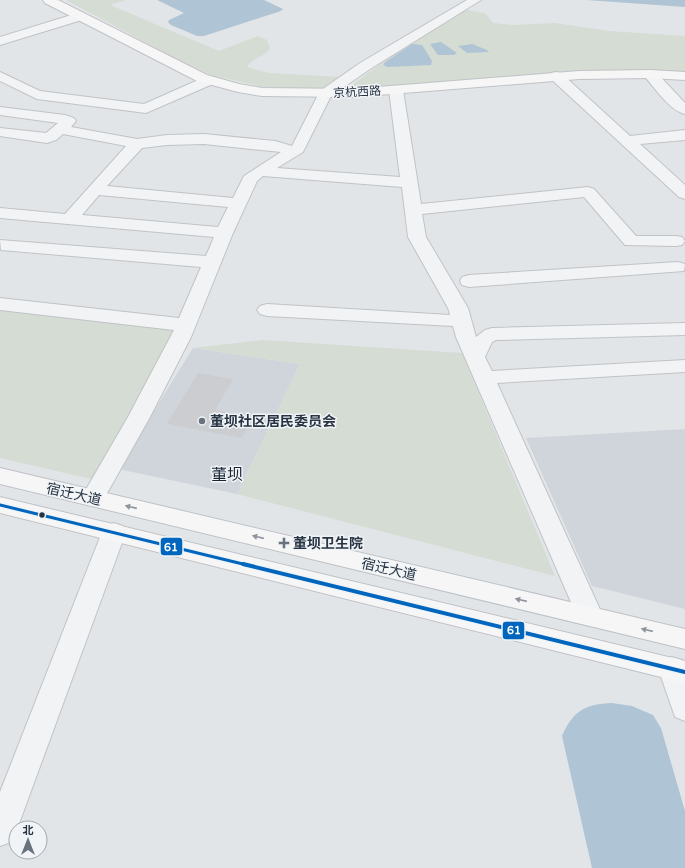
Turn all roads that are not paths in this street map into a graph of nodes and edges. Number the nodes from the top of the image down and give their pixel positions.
1 (49, 0) edge
2 (475, 0) edge
3 (81, 16) junction
4 (0, 41) edge
5 (650, 74) junction
6 (0, 76) edge
7 (556, 76) junction
8 (685, 76) edge
9 (210, 80) junction
10 (396, 90) junction
11 (325, 94) junction
12 (0, 110) edge
13 (685, 110) edge
14 (60, 129) junction
15 (0, 132) edge
16 (685, 135) edge
17 (628, 141) junction
18 (137, 144) junction
19 (295, 151) junction
20 (260, 171) junction
21 (410, 183) junction
22 (95, 190) junction
23 (685, 194) edge
24 (238, 203) junction
25 (414, 210) junction
26 (0, 213) edge
27 (70, 220) junction
28 (224, 233) junction
29 (680, 240) edge
30 (1, 245) dead end
31 (212, 262) junction
32 (682, 272) edge
33 (469, 281) dead end
34 (0, 304) edge
35 (267, 310) dead end
36 (462, 321) junction
37 (186, 325) junction
38 (685, 329) edge
39 (475, 357) junction
40 (685, 366) edge
41 (484, 378) junction
42 (0, 476) edge
43 (93, 498) junction
44 (0, 505) edge
45 (114, 532) junction
46 (590, 616) junction
47 (685, 639) edge
48 (678, 670) edge
49 (685, 709) edge
50 (0, 832) edge

1 - 3 main road, 京杭西路
2 - 11 street
3 - 4 street
3 - 9 main road, 京杭西路
5 - 7 main road, 京杭西路
5 - 8 main road, 京杭西路
5 - 13 street
6 - 9 street
7 - 10 main road, 京杭西路
7 - 17 street
9 - 11 main road, 京杭西路
10 - 11 main road, 京杭西路
10 - 21 street
11 - 19 street
12 - 14 street
14 - 15 street
14 - 18 street
16 - 17 street
17 - 23 street
18 - 19 street
18 - 22 street
19 - 20 street
20 - 21 street
20 - 24 street
21 - 25 street
22 - 24 street
22 - 27 street
24 - 28 street
25 - 29 street
25 - 36 street
26 - 27 street
27 - 28 street
28 - 31 street
29 - 32 street
30 - 31 street
31 - 37 street
32 - 33 street
34 - 37 street
35 - 36 street
36 - 39 street
37 - 43 street
38 - 39 street
39 - 41 street
40 - 41 street
41 - 46 street
42 - 43 main road, 宿迁大道
46 -> 43 main road, 宿迁大道
44 - 45 main road, 宿迁大道
45 - 48 main road, 宿迁大道
45 - 50 street
47 -> 46 main road, 宿迁大道
48 - 49 street

